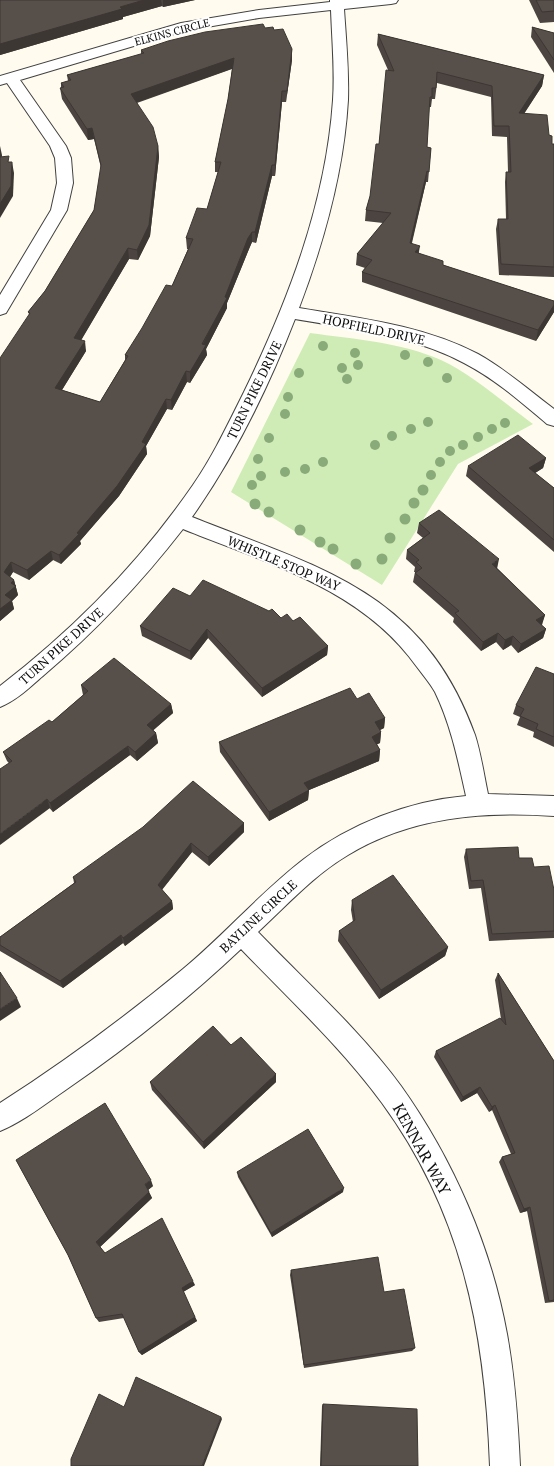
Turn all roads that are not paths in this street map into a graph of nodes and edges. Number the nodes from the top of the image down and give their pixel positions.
1 (391, 0) edge
2 (337, 3) edge
3 (5, 79) edge
4 (6, 290) edge
5 (0, 309) edge
6 (290, 312) junction
7 (552, 414) edge
8 (180, 520) junction
9 (0, 698) edge
10 (479, 804) junction
11 (554, 806) edge
12 (242, 932) junction
13 (0, 1118) edge
14 (506, 1466) edge

1 - 2 street
2 - 3 street, ELKINS CIRCLE
2 - 6 street, TURN PIKE DRIVE
3 - 4 street, ELKINS CIRCLE
4 - 5 street, ELKINS CIRCLE
6 - 7 street, HOPFIELD DRIVE
6 - 8 street, TURN PIKE DRIVE
8 - 9 street, TURN PIKE DRIVE
8 - 10 street, WHISTLE STOP WAY
10 - 11 street, BAYLINE CIRCLE
10 - 12 street, BAYLINE CIRCLE
12 - 13 street, BAYLINE CIRCLE
12 - 14 street, KENNAR WAY

